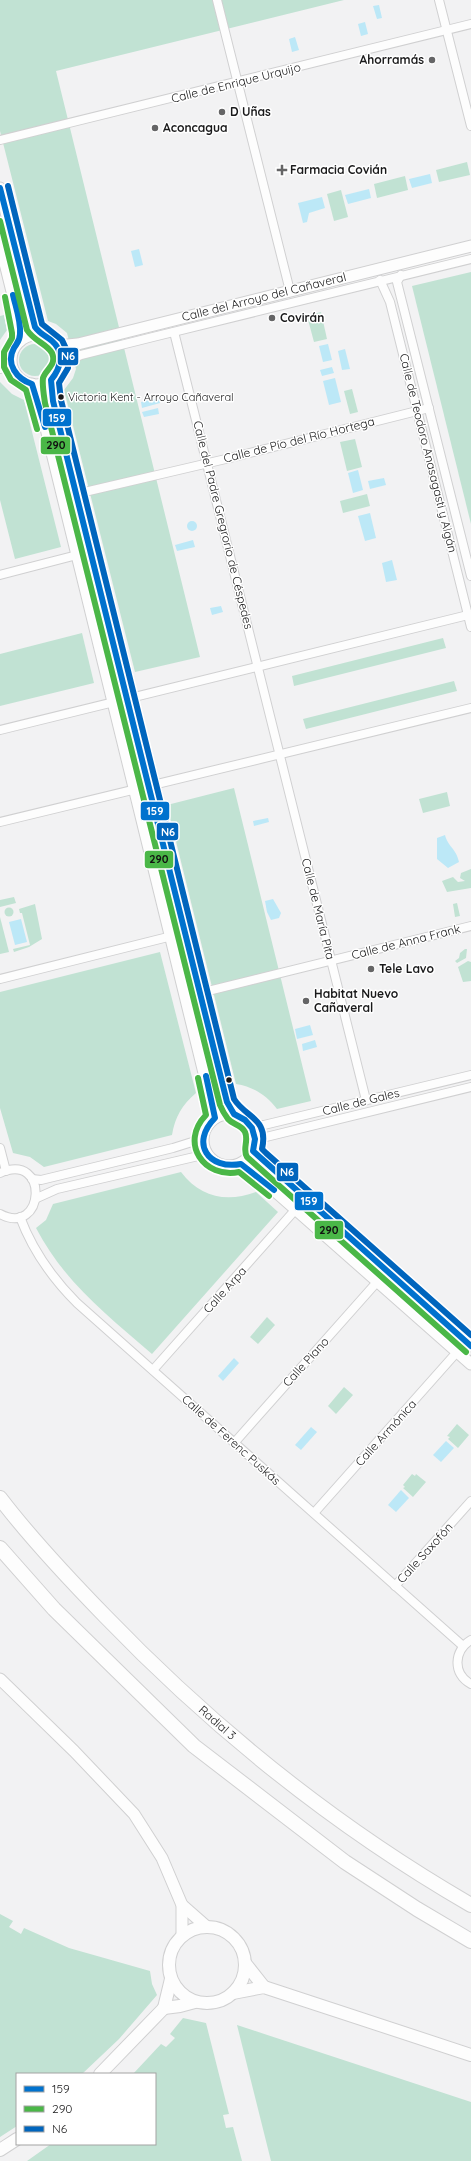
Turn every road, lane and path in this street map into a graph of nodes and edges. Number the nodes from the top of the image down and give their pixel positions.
1 (217, 0) edge
2 (439, 0) edge
3 (471, 24) edge
4 (447, 30) junction
5 (238, 83) junction
6 (471, 126) edge
7 (0, 140) edge
8 (0, 188) edge
9 (0, 243) edge
10 (471, 246) edge
11 (471, 259) edge
12 (401, 275) junction
13 (380, 280) junction
14 (290, 291) junction
15 (174, 332) junction
16 (40, 335) junction
17 (20, 341) junction
18 (57, 346) junction
19 (61, 364) junction
20 (12, 366) junction
21 (0, 369) edge
22 (51, 380) junction
23 (32, 384) junction
24 (429, 408) junction
25 (417, 410) junction
26 (207, 463) junction
27 (76, 494) junction
28 (77, 555) junction
29 (0, 575) edge
30 (471, 576) edge
31 (468, 615) junction
32 (471, 627) edge
33 (259, 667) junction
34 (127, 699) junction
35 (114, 703) junction
36 (471, 708) edge
37 (272, 718) joint
38 (0, 730) edge
39 (280, 753) junction
40 (148, 786) junction
41 (135, 789) junction
42 (0, 822) edge
43 (471, 926) edge
44 (172, 936) junction
45 (331, 961) junction
46 (0, 979) edge
47 (200, 993) junction
48 (471, 1075) edge
49 (471, 1087) edge
50 (366, 1100) junction
51 (234, 1114) junction
52 (216, 1118) junction
53 (250, 1125) junction
54 (203, 1136) junction
55 (254, 1147) junction
56 (0, 1148) edge
57 (207, 1154) junction
58 (241, 1164) junction
59 (3, 1172) edge
60 (32, 1180) junction
61 (37, 1198) junction
62 (296, 1209) junction
63 (0, 1214) edge
64 (20, 1217) junction
65 (378, 1282) junction
66 (471, 1346) edge
67 (457, 1352) junction
68 (471, 1364) edge
69 (153, 1370) junction
70 (235, 1442) junction
71 (0, 1498) edge
72 (471, 1501) edge
73 (314, 1513) junction
74 (0, 1548) edge
75 (395, 1586) junction
76 (471, 1640) edge
77 (463, 1646) junction
78 (0, 1678) edge
79 (471, 1684) edge
80 (182, 1905) junction
81 (471, 1905) edge
82 (207, 1927) junction
83 (182, 1936) junction
84 (471, 1941) edge
85 (245, 1963) junction
86 (171, 1979) junction
87 (264, 1987) junction
88 (233, 1993) junction
89 (195, 2002) junction
90 (164, 2008) junction
91 (471, 2055) edge
92 (101, 2073) edge
93 (16, 2141) edge
94 (0, 2150) edge

1 - 5 street
2 - 4 street
3 - 4 street, Calle de Enrique Urquijo
4 - 5 street, Calle de Enrique Urquijo
4 - 6 street
5 - 7 street, Calle de Enrique Urquijo
5 - 14 street
8 - 16 main road
9 - 17 main road
10 - 14 main road, Calle del Arroyo del Cañaveral
11 - 12 street, Calle del Arroyo del Cañaveral
12 - 13 street, Calle del Arroyo del Cañaveral
12 - 24 street, Calle de Teodoro Anasagasti y Algán
13 - 15 street, Calle del Arroyo del Cañaveral
13 - 25 street, Calle de Teodoro Anasagasti y Algán
14 - 18 main road, Calle del Arroyo del Cañaveral
15 - 19 street, Calle del Arroyo del Cañaveral
15 - 26 street, Calle del Padre Gregrorio de Céspedes
16 - 17 main road
16 - 18 main road
17 - 20 main road
18 - 19 main road
19 - 22 main road
20 - 21 street
20 - 23 main road
22 - 23 main road
22 - 27 main road
23 - 28 main road
24 - 25 street, Calle de Pío del Río Hortega
24 - 30 street, Calle de Teodoro Anasagasti y Algán
25 - 26 street, Calle de Pío del Río Hortega
25 - 31 street, Calle de Teodoro Anasagasti y Algán
26 - 27 street, Calle de Pío del Río Hortega
26 - 33 street, Calle del Padre Gregrorio de Céspedes
27 - 34 main road
28 - 29 street
28 - 35 main road
31 - 32 street, Calle de Teodoro Anasagasti y Algán
31 - 33 street
33 - 34 street
33 - 37 street, Calle del Padre Gregrorio de Céspedes
34 - 35 street
34 - 40 main road
35 - 38 street
35 - 41 main road
36 - 39 street
37 - 39 street, Calle de María Pita
39 - 40 street
39 - 45 street, Calle de María Pita
40 - 41 street
40 - 47 main road
41 - 42 street
41 - 44 main road
43 - 45 street, Calle de Anna Frank
44 - 46 street
44 - 52 main road
45 - 47 street, Calle de Anna Frank
45 - 50 street, Calle de María Pita
47 - 51 main road
48 - 50 street, Calle de Gales
49 - 55 street, Calle de Gales
50 - 53 street, Calle de Gales
51 - 52 main road
51 - 53 main road
52 - 54 main road
53 - 55 main road
54 - 57 main road
54 - 60 street
55 - 58 main road
55 - 66 main road
56 - 59 street
57 - 58 main road
57 - 61 street
58 - 62 main road
59 - 60 street
60 - 61 street
61 - 64 street
62 - 65 main road
62 - 69 street, Calle Arpa
63 - 64 street
64 - 69 street, Calle de Ferenc Puskás
65 - 67 main road
65 - 70 street, Calle Piano
67 - 68 main road
67 - 73 street, Calle Armónica
69 - 70 street, Calle de Ferenc Puskás
70 - 73 street, Calle de Ferenc Puskás
71 - 81 highway, Radial 3
72 - 75 street, Calle Saxofón
73 - 75 street, Calle de Ferenc Puskás
74 - 84 highway
75 - 77 street, Calle de Ferenc Puskás
76 - 77 street
77 - 79 street
78 - 80 main road
80 - 82 main road
80 - 83 main road
82 - 83 main road
82 - 85 main road
83 - 86 main road
85 - 87 main road
85 - 88 main road
86 - 89 main road
86 - 90 main road
87 - 88 main road
87 - 91 main road
88 - 89 main road
89 - 90 main road
90 - 92 main road
93 - 94 main road

